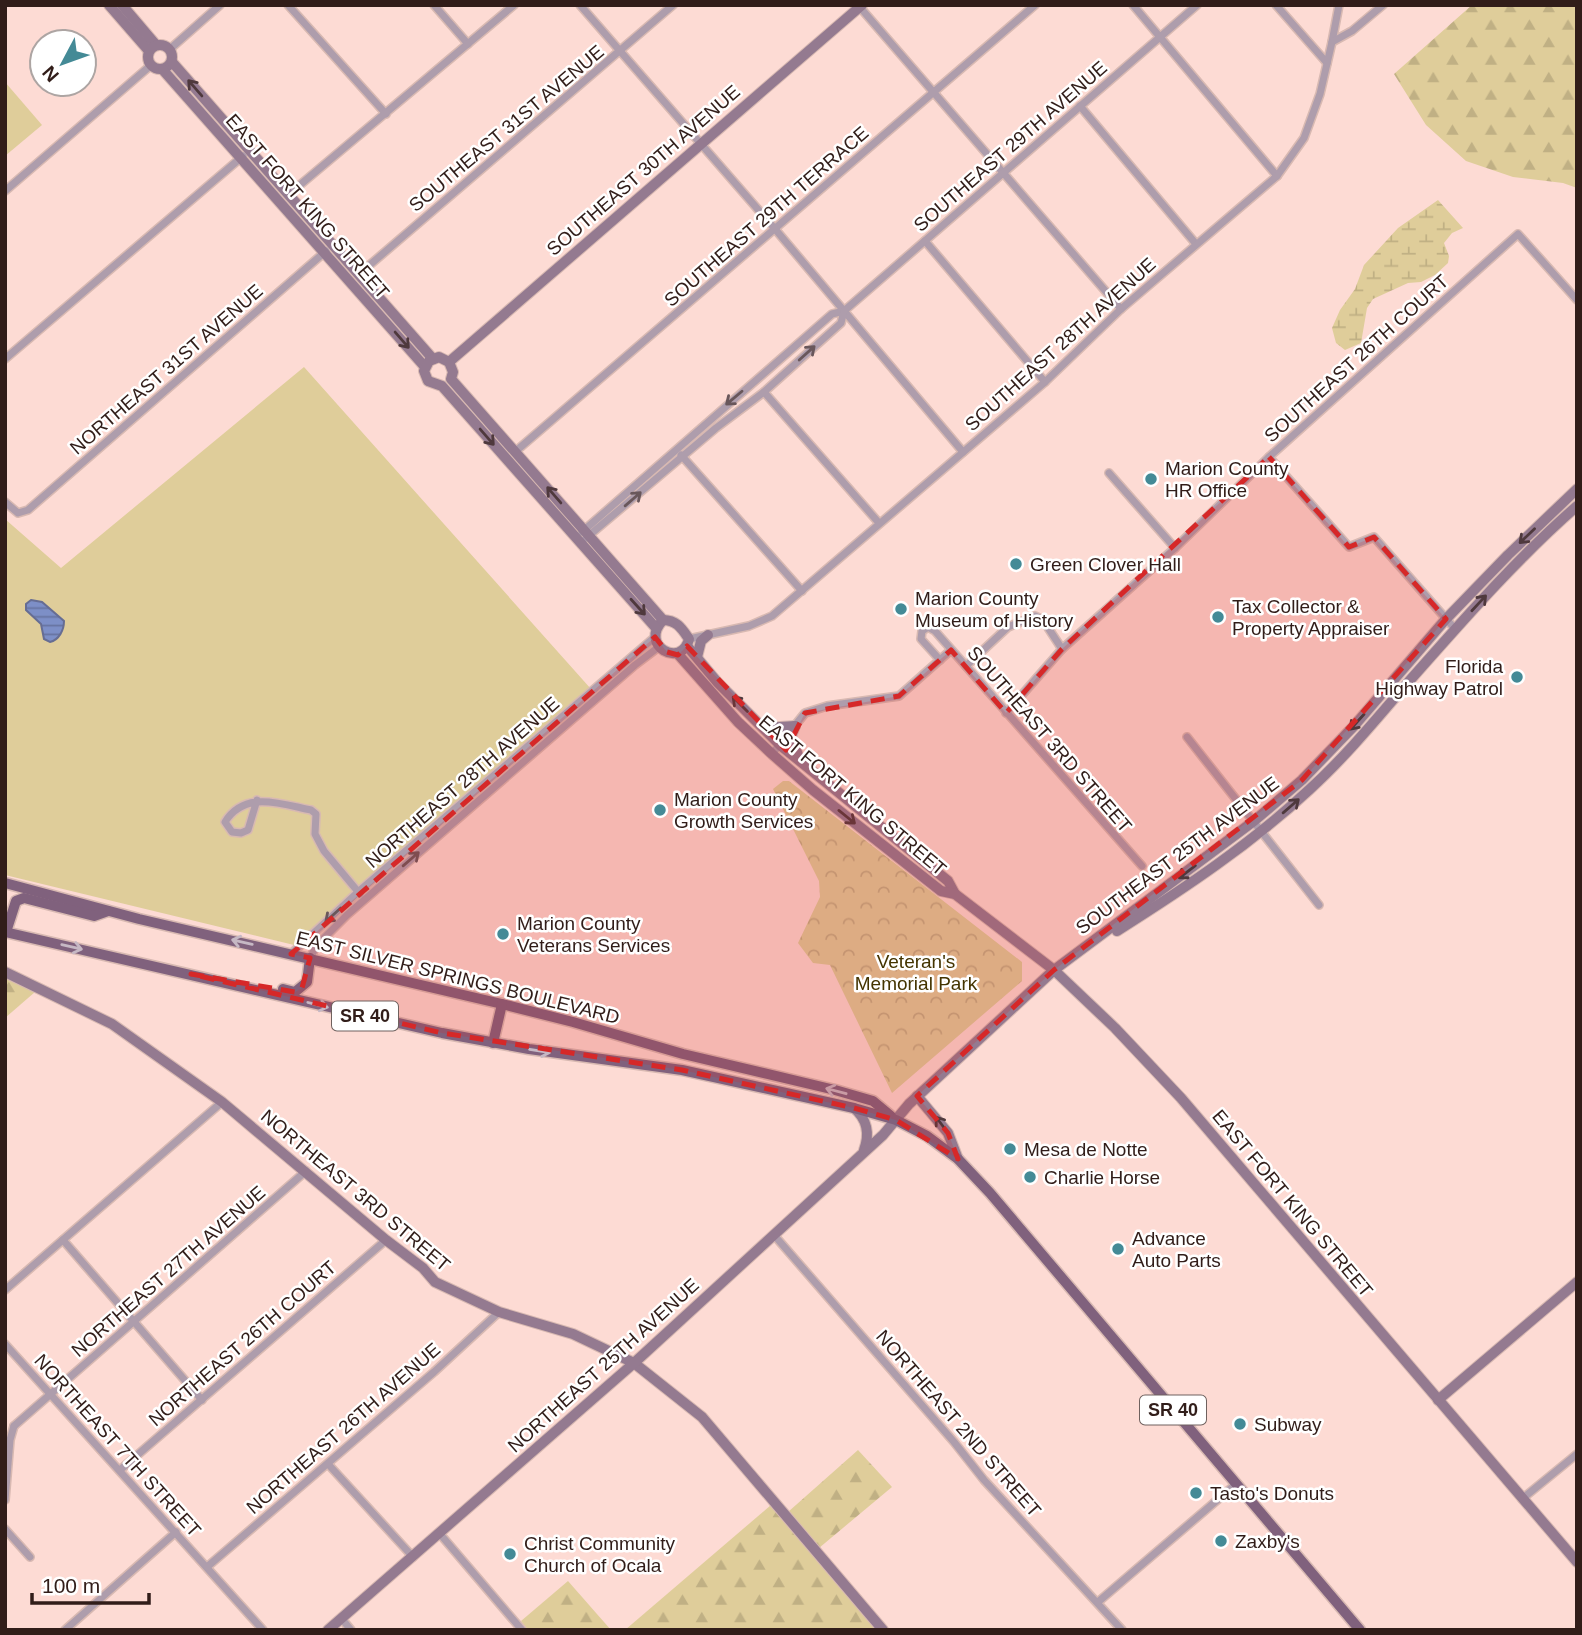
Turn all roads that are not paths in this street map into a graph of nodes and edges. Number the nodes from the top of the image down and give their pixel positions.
1 (109, 5) edge
2 (122, 5) edge
3 (219, 5) edge
4 (288, 5) edge
5 (434, 5) edge
6 (514, 5) edge
7 (580, 5) edge
8 (673, 5) edge
9 (1035, 5) edge
10 (1133, 5) edge
11 (1197, 5) edge
12 (1276, 5) edge
13 (1339, 5) edge
14 (1383, 5) edge
15 (860, 6) edge
16 (1160, 37) junction
17 (1332, 42) junction
18 (468, 44) junction
19 (152, 48) junction
20 (170, 49) junction
21 (620, 52) junction
22 (172, 62) junction
23 (1326, 62) junction
24 (150, 66) junction
25 (163, 70) junction
26 (934, 93) junction
27 (1080, 106) junction
28 (386, 114) junction
29 (701, 142) junction
30 (245, 154) junction
31 (1004, 173) junction
32 (1277, 176) junction
33 (5, 191) edge
34 (288, 195) junction
35 (775, 229) junction
36 (925, 242) junction
37 (1196, 244) junction
38 (329, 248) junction
39 (358, 275) junction
40 (1577, 300) edge
41 (1121, 309) junction
42 (844, 311) junction
43 (5, 359) edge
44 (449, 362) junction
45 (429, 363) junction
46 (447, 382) junction
47 (1045, 382) junction
48 (764, 392) junction
49 (676, 449) junction
50 (516, 452) junction
51 (963, 452) junction
52 (682, 457) junction
53 (1269, 457) junction
54 (1109, 473) dead end
55 (1577, 489) edge
56 (5, 502) edge
57 (1577, 506) edge
58 (880, 523) junction
59 (588, 532) junction
60 (578, 540) junction
61 (1175, 548) junction
62 (802, 591) junction
63 (1446, 619) junction
64 (1455, 629) junction
65 (658, 633) junction
66 (708, 635) junction
67 (688, 643) junction
68 (1062, 649) junction
69 (951, 650) junction
70 (677, 653) junction
71 (697, 657) junction
72 (940, 660) junction
73 (966, 666) junction
74 (1006, 713) junction
75 (795, 726) junction
76 (764, 728) junction
77 (1187, 737) dead end
78 (780, 745) junction
79 (772, 754) junction
80 (801, 762) junction
81 (257, 800) junction
82 (1254, 821) junction
83 (1263, 831) junction
84 (1142, 866) dead end
85 (6, 883) edge
86 (358, 892) junction
87 (955, 894) junction
88 (5, 897) edge
89 (365, 900) junction
90 (1320, 905) dead end
91 (108, 911) junction
92 (5, 933) edge
93 (291, 954) junction
94 (310, 958) junction
95 (1054, 970) junction
96 (7, 971) edge
97 (191, 974) junction
98 (502, 1004) junction
99 (493, 1043) junction
100 (917, 1096) junction
101 (222, 1102) junction
102 (853, 1108) junction
103 (896, 1120) junction
104 (863, 1154) junction
105 (958, 1159) junction
106 (306, 1171) junction
107 (774, 1235) junction
108 (63, 1240) junction
109 (386, 1240) junction
110 (1577, 1282) edge
111 (5, 1290) edge
112 (499, 1312) junction
113 (133, 1321) junction
114 (5, 1344) edge
115 (634, 1363) junction
116 (50, 1395) junction
117 (202, 1400) junction
118 (1438, 1400) junction
119 (14, 1426) junction
120 (5, 1427) edge
121 (7, 1451) edge
122 (1577, 1454) edge
123 (328, 1464) junction
124 (120, 1470) junction
125 (1236, 1484) junction
126 (1522, 1499) junction
127 (5, 1500) edge
128 (5, 1529) edge
129 (176, 1532) junction
130 (440, 1534) junction
131 (30, 1557) dead end
132 (413, 1557) junction
133 (1577, 1562) edge
134 (207, 1567) junction
135 (1098, 1602) junction
136 (341, 1618) junction
137 (65, 1630) edge
138 (263, 1630) edge
139 (328, 1630) edge
140 (351, 1630) edge
141 (522, 1630) edge
142 (883, 1630) edge
143 (1122, 1630) edge
144 (1360, 1630) edge

1 - 19 street
2 - 19 street
3 - 20 street
4 - 28 street
5 - 18 street
6 - 18 street
7 - 21 street
8 - 21 street, SOUTHEAST 31ST AVENUE
9 - 26 street, SOUTHEAST 29TH TERRACE
10 - 16 street
11 - 16 street, SOUTHEAST 29TH AVENUE
12 - 23 street
13 - 17 street, SOUTHEAST 28TH AVENUE
14 - 17 street
15 - 26 street
15 - 29 street, SOUTHEAST 30TH AVENUE
16 - 27 street, SOUTHEAST 29TH AVENUE
16 - 32 street
17 - 23 street, SOUTHEAST 28TH AVENUE
18 - 28 street
19 - 20 street
19 - 24 street
20 - 22 street
21 - 29 street
21 - 39 street, SOUTHEAST 31ST AVENUE
22 - 25 street
30 -> 22 street, EAST FORT KING STREET
23 - 32 street, SOUTHEAST 28TH AVENUE
24 - 25 street
24 - 33 street
25 - 30 street, EAST FORT KING STREET
26 - 31 street
26 - 35 street, SOUTHEAST 29TH TERRACE
27 - 31 street, SOUTHEAST 29TH AVENUE
27 - 37 street
28 - 34 street
29 - 35 street
29 - 44 street, SOUTHEAST 30TH AVENUE
30 - 34 street, EAST FORT KING STREET
30 - 38 street, EAST FORT KING STREET
30 - 43 street
31 - 36 street, SOUTHEAST 29TH AVENUE
31 - 41 street
32 - 37 street, SOUTHEAST 28TH AVENUE
34 - 38 street, EAST FORT KING STREET
35 - 42 street
35 - 50 street, SOUTHEAST 29TH TERRACE
36 - 42 street, SOUTHEAST 29TH AVENUE
36 - 47 street
37 - 41 street, SOUTHEAST 28TH AVENUE
38 - 39 street, EAST FORT KING STREET
38 -> 45 street, EAST FORT KING STREET
38 - 56 street, NORTHEAST 31ST AVENUE
39 - 45 street, EAST FORT KING STREET
40 - 53 street, SOUTHEAST 26TH COURT
41 - 47 street, SOUTHEAST 28TH AVENUE
48 -> 42 street, SOUTHEAST 29TH AVENUE
42 -> 49 street, SOUTHEAST 29TH AVENUE
42 - 51 street
44 - 45 street
44 - 46 street
45 - 46 street, EAST FORT KING STREET
46 - 50 street, EAST FORT KING STREET
46 -> 60 street, EAST FORT KING STREET
47 - 51 street, SOUTHEAST 28TH AVENUE
48 - 52 street, SOUTHEAST 29TH AVENUE
48 - 58 street
49 - 52 street
49 - 59 street, SOUTHEAST 29TH AVENUE
59 -> 50 street, EAST FORT KING STREET
51 - 58 street, SOUTHEAST 28TH AVENUE
59 -> 52 street, SOUTHEAST 29TH AVENUE
52 - 62 street
53 - 61 street, SOUTHEAST 26TH COURT
53 - 63 street
54 - 61 street
55 -> 63 street, SOUTHEAST 25TH AVENUE
64 -> 57 street, SOUTHEAST 25TH AVENUE
58 - 62 street, SOUTHEAST 28TH AVENUE
59 - 60 street, SOUTHEAST 29TH AVENUE
59 - 65 street, EAST FORT KING STREET
60 -> 65 street, EAST FORT KING STREET
61 - 68 street, SOUTHEAST 26TH COURT
62 - 66 street, SOUTHEAST 28TH AVENUE
63 - 64 street
63 -> 82 street, SOUTHEAST 25TH AVENUE
83 -> 64 street, SOUTHEAST 25TH AVENUE
65 - 67 street
65 - 70 street
65 - 86 street, NORTHEAST 28TH AVENUE
89 -> 65 street, NORTHEAST 28TH AVENUE
66 - 67 street, SOUTHEAST 28TH AVENUE
66 - 71 street
67 - 70 street
67 - 71 street, EAST FORT KING STREET
68 - 73 street
68 - 74 street, SOUTHEAST 26TH COURT
69 - 72 street
69 - 72 street, SOUTHEAST 3RD STREET
69 - 73 street, SOUTHEAST 3RD STREET
70 - 79 street, EAST FORT KING STREET
76 -> 71 street, EAST FORT KING STREET
72 - 75 street
73 - 74 street, SOUTHEAST 3RD STREET
74 - 84 street, SOUTHEAST 3RD STREET
75 - 76 street
75 - 78 street
75 - 80 street
76 - 78 street, EAST FORT KING STREET
77 - 82 street
78 - 79 street
78 - 80 street, EAST FORT KING STREET
79 -> 87 street, EAST FORT KING STREET
80 - 87 street, EAST FORT KING STREET
81 - 81 street
81 - 86 street
82 - 83 street
82 -> 95 street, SOUTHEAST 25TH AVENUE
83 - 90 street
83 - 95 street, SOUTHEAST 25TH AVENUE
85 - 88 main road
85 - 91 main road, EAST SILVER SPRINGS BOULEVARD / SR 40
86 - 89 street
86 -> 93 street, NORTHEAST 28TH AVENUE
87 - 95 street, EAST FORT KING STREET
89 - 94 street, NORTHEAST 28TH AVENUE
91 - 92 main road
93 -> 91 main road, EAST SILVER SPRINGS BOULEVARD / SR 40
92 -> 97 main road, EAST SILVER SPRINGS BOULEVARD / SR 40
93 - 94 main road, EAST SILVER SPRINGS BOULEVARD / SR 40
94 - 97 main road
94 - 98 main road, EAST SILVER SPRINGS BOULEVARD / SR 40
95 - 100 street, SOUTHEAST 25TH AVENUE
95 - 118 street, EAST FORT KING STREET
96 - 101 street, NORTHEAST 3RD STREET
97 -> 99 main road, EAST SILVER SPRINGS BOULEVARD / SR 40
98 - 99 main road
103 -> 98 main road, EAST SILVER SPRINGS BOULEVARD / SR 40
99 -> 102 main road, EAST SILVER SPRINGS BOULEVARD / SR 40
100 - 103 street, SOUTHEAST 25TH AVENUE
105 -> 100 street
101 - 106 street, NORTHEAST 3RD STREET
101 - 108 street
102 - 103 main road, EAST SILVER SPRINGS BOULEVARD / SR 40
102 - 104 street
103 - 104 street, NORTHEAST 25TH AVENUE
103 - 105 main road, EAST SILVER SPRINGS BOULEVARD / SR 40
104 - 107 street, NORTHEAST 25TH AVENUE
105 - 125 main road, EAST SILVER SPRINGS BOULEVARD / SR 40
106 - 109 street, NORTHEAST 3RD STREET
106 - 113 street, NORTHEAST 27TH AVENUE
107 - 115 street, NORTHEAST 25TH AVENUE
107 - 135 street, NORTHEAST 2ND STREET
108 - 111 street
108 - 113 street
109 - 112 street, NORTHEAST 3RD STREET
109 - 117 street, NORTHEAST 26TH COURT
110 - 118 street
112 - 115 street, NORTHEAST 3RD STREET
112 - 123 street, NORTHEAST 26TH AVENUE
113 - 116 street, NORTHEAST 27TH AVENUE
113 - 117 street
114 - 116 street, NORTHEAST 7TH STREET
115 - 130 street, NORTHEAST 25TH AVENUE
115 - 142 street, NORTHEAST 3RD STREET
116 - 119 street
116 - 124 street, NORTHEAST 7TH STREET
117 - 124 street, NORTHEAST 26TH COURT
118 - 126 street, EAST FORT KING STREET
119 - 120 street
119 - 121 street
121 - 127 street
122 - 126 street
123 - 132 street
123 - 134 street, NORTHEAST 26TH AVENUE
124 - 129 street, NORTHEAST 7TH STREET
125 - 135 street
125 - 144 main road, EAST SILVER SPRINGS BOULEVARD / SR 40
126 - 133 street, EAST FORT KING STREET
128 - 131 street
129 - 134 street, NORTHEAST 7TH STREET
129 - 137 street
130 - 132 street, NORTHEAST 25TH AVENUE
130 - 141 street
132 - 136 street, NORTHEAST 25TH AVENUE
134 - 138 street, NORTHEAST 7TH STREET
135 - 143 street, NORTHEAST 2ND STREET
136 - 139 street, NORTHEAST 25TH AVENUE
136 - 140 street

